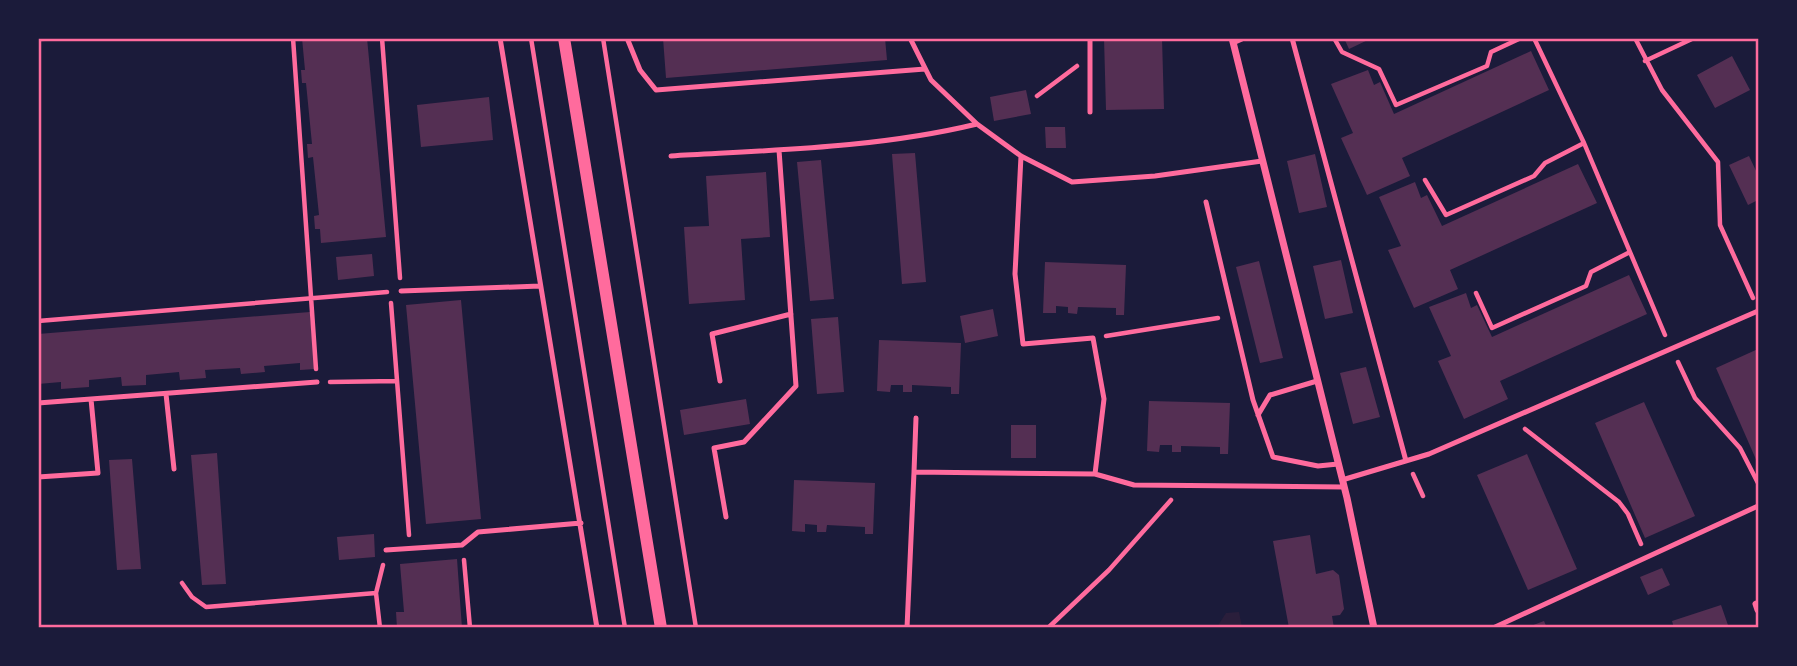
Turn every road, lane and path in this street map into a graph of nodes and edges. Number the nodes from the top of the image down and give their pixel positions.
1 (67, 38) edge
2 (293, 38) edge
3 (382, 38) edge
4 (500, 38) edge
5 (531, 38) edge
6 (564, 38) edge
7 (603, 38) edge
8 (627, 38) edge
9 (910, 38) edge
10 (1090, 38) edge
11 (1244, 38) edge
12 (1292, 38) edge
13 (1334, 38) edge
14 (1521, 38) edge
15 (1534, 38) edge
16 (1635, 38) edge
17 (1694, 38) edge
18 (38, 39) edge
19 (1233, 41) edge
20 (1090, 58) junction
21 (1645, 61) junction
22 (925, 69) junction
23 (1037, 96) dead end
24 (1090, 112) dead end
25 (977, 124) junction
26 (1584, 143) junction
27 (779, 150) junction
28 (671, 156) dead end
29 (1021, 156) junction
30 (1262, 161) junction
31 (1425, 180) dead end
32 (1206, 202) dead end
33 (1630, 252) junction
34 (540, 286) junction
35 (401, 291) joint
36 (1476, 293) dead end
37 (312, 298) junction
38 (1759, 310) edge
39 (791, 314) junction
40 (1233, 316) junction
41 (38, 321) edge
42 (1093, 338) junction
43 (1671, 349) junction
44 (397, 381) junction
45 (720, 381) dead end
46 (1317, 381) junction
47 (317, 382) junction
48 (166, 394) junction
49 (91, 398) junction
50 (38, 403) edge
51 (1258, 415) junction
52 (916, 418) dead end
53 (1510, 419) junction
54 (1406, 461) junction
55 (1338, 464) junction
56 (174, 469) dead end
57 (914, 472) junction
58 (1095, 474) junction
59 (38, 477) edge
60 (1343, 483) junction
61 (1759, 483) edge
62 (1183, 486) junction
63 (1423, 496) dead end
64 (1759, 506) edge
65 (726, 517) dead end
66 (581, 523) junction
67 (463, 545) junction
68 (411, 549) junction
69 (386, 550) joint
70 (1646, 558) junction
71 (182, 583) dead end
72 (376, 593) junction
73 (380, 628) edge
74 (470, 628) edge
75 (597, 628) edge
76 (625, 628) edge
77 (661, 628) edge
78 (696, 628) edge
79 (907, 628) edge
80 (1048, 628) edge
81 (1374, 628) edge
82 (1493, 628) edge

1 - 18 path
2 - 37 path
3 - 35 path
4 - 34 lane
5 - 76 path
6 - 77 street
7 - 78 path
8 - 22 lane
9 - 22 lane
10 - 20 lane
11 - 19 lane
12 - 54 lane
13 - 14 path
15 - 26 path
16 - 21 path
17 - 21 path
19 - 30 street
20 - 23 path
20 - 24 lane
21 - 38 path
22 - 25 lane
25 - 27 lane
25 - 29 lane
26 - 31 path
26 - 33 path
27 - 28 lane
27 - 39 lane
29 - 30 lane
29 - 42 lane
30 - 46 street
32 - 40 lane
33 - 36 path
33 - 43 path
34 - 35 lane
34 - 66 lane
37 - 41 path
37 - 44 path
37 - 47 path
38 - 43 lane
39 - 45 lane
39 - 65 lane
40 - 42 path
40 - 51 lane
42 - 58 lane
43 - 53 lane
43 - 61 path
44 - 47 path
44 - 68 path
46 - 51 lane
46 - 55 street
47 - 48 lane
48 - 49 lane
48 - 56 lane
49 - 50 lane
49 - 59 lane
51 - 55 lane
52 - 57 lane
53 - 54 lane
53 - 70 path
54 - 60 lane
54 - 63 path
55 - 60 street
57 - 58 lane
57 - 79 lane
58 - 62 lane
60 - 62 lane
60 - 81 street
62 - 80 path
64 - 70 lane
66 - 67 lane
66 - 75 lane
67 - 68 lane
67 - 74 path
68 - 69 lane
69 - 72 path
70 - 82 lane
71 - 72 path
72 - 73 path

